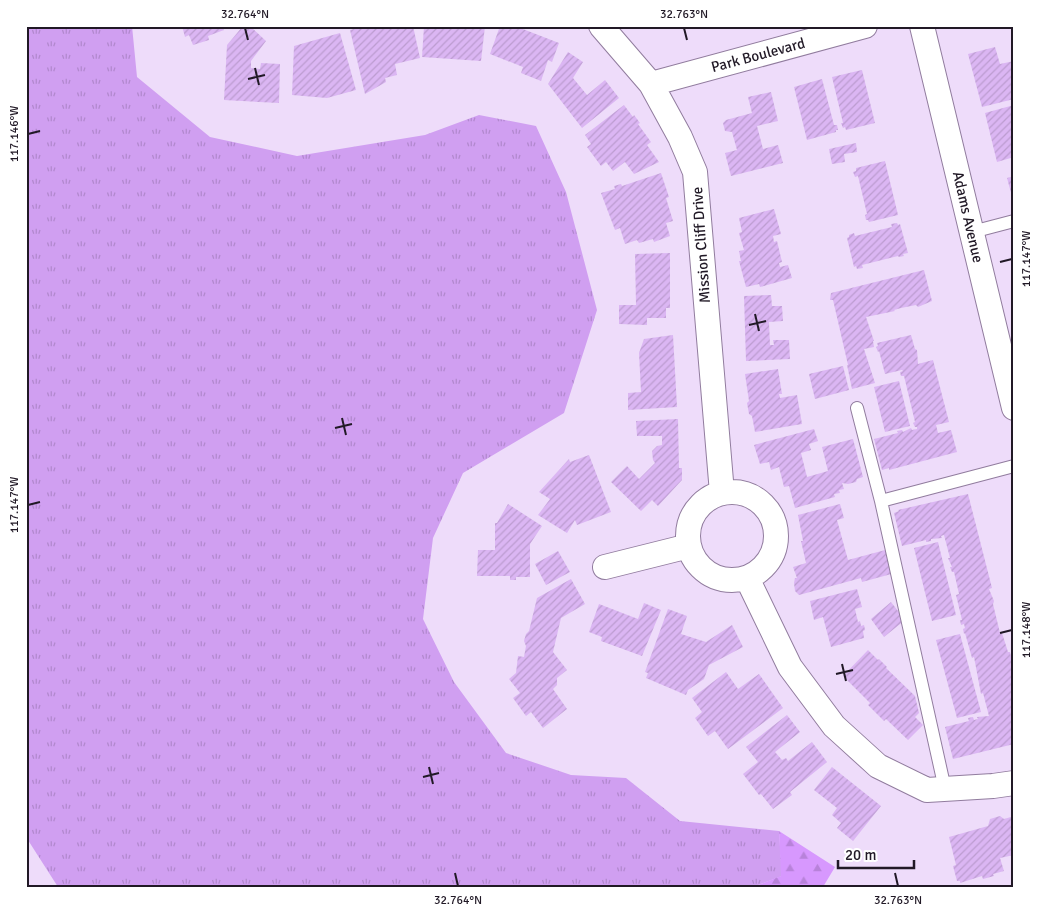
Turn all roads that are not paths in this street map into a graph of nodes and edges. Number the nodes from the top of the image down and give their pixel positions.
1 (601, 26) edge
2 (865, 26) edge
3 (922, 26) edge
4 (651, 84) junction
5 (1014, 221) edge
6 (972, 232) junction
7 (857, 408) dead end
8 (1014, 408) edge
9 (1014, 466) edge
10 (722, 493) junction
11 (881, 501) junction
12 (689, 546) junction
13 (605, 567) dead end
14 (747, 578) junction
15 (1014, 782) edge
16 (945, 789) junction

1 - 4 street, Mission Cliff Drive
2 - 4 street, Park Boulevard
3 - 6 street, Adams Avenue
4 - 10 street, Mission Cliff Drive
5 - 6 lane
6 - 8 street, Adams Avenue
7 - 11 lane
9 - 11 lane
10 - 12 street
10 - 14 street
11 - 16 lane
12 - 13 street
12 - 14 street
14 - 16 street
15 - 16 street

